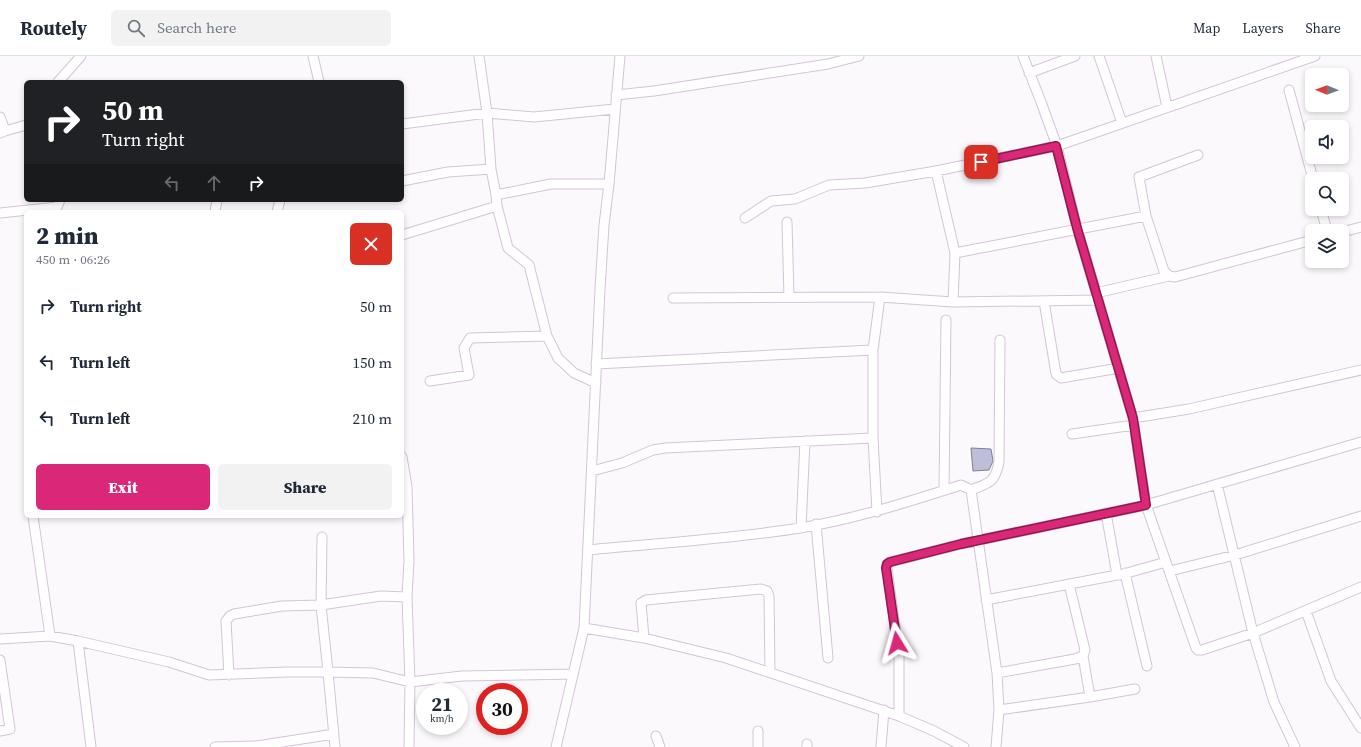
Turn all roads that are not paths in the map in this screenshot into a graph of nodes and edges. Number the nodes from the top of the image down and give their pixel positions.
1 (81, 56) edge
2 (313, 56) edge
3 (479, 56) edge
4 (620, 56) edge
5 (859, 56) edge
6 (1023, 56) edge
7 (1075, 56) edge
8 (1099, 56) edge
9 (1156, 56) edge
10 (1315, 56) edge
11 (1029, 73) junction
12 (60, 80) edge
13 (319, 80) edge
14 (1290, 90) dead end
15 (616, 95) junction
16 (1167, 107) junction
17 (615, 109) junction
18 (487, 113) junction
19 (0, 117) edge
20 (1122, 123) junction
21 (404, 124) edge
22 (24, 126) edge
23 (2, 132) edge
24 (1056, 146) junction
25 (1198, 155) dead end
26 (491, 169) junction
27 (936, 171) junction
28 (1311, 172) edge
29 (404, 181) edge
30 (609, 184) junction
31 (496, 195) junction
32 (58, 206) edge
33 (497, 206) junction
34 (24, 210) edge
35 (25, 210) edge
36 (0, 213) edge
37 (1146, 216) junction
38 (745, 218) dead end
39 (787, 222) dead end
40 (1077, 228) junction
41 (1361, 228) edge
42 (1349, 231) edge
43 (404, 234) edge
44 (1305, 242) edge
45 (955, 253) junction
46 (1169, 276) junction
47 (1097, 296) junction
48 (789, 297) junction
49 (880, 297) junction
50 (673, 298) dead end
51 (1044, 301) junction
52 (953, 302) junction
53 (946, 320) dead end
54 (547, 336) junction
55 (1000, 340) dead end
56 (873, 350) junction
57 (596, 364) junction
58 (1119, 368) junction
59 (1361, 370) edge
60 (430, 382) dead end
61 (596, 383) junction
62 (1134, 422) junction
63 (1072, 434) dead end
64 (873, 438) junction
65 (805, 441) junction
66 (1361, 442) edge
67 (404, 469) edge
68 (592, 471) junction
69 (1217, 484) junction
70 (944, 490) junction
71 (971, 490) junction
72 (1146, 505) junction
73 (877, 512) junction
74 (1106, 513) junction
75 (1361, 516) edge
76 (33, 518) edge
77 (816, 524) junction
78 (801, 528) junction
79 (322, 537) dead end
80 (978, 541) junction
81 (588, 550) junction
82 (1235, 555) junction
83 (1166, 562) junction
84 (1170, 571) junction
85 (1121, 574) junction
86 (1069, 584) junction
87 (1361, 587) edge
88 (407, 597) junction
89 (986, 600) junction
90 (321, 605) junction
91 (1306, 611) junction
92 (584, 628) junction
93 (1253, 633) junction
94 (50, 636) junction
95 (644, 638) junction
96 (0, 639) edge
97 (78, 640) junction
98 (1083, 656) junction
99 (828, 658) dead end
100 (0, 660) edge
101 (1147, 666) dead end
102 (328, 672) junction
103 (770, 672) junction
104 (997, 673) junction
105 (573, 674) junction
106 (229, 675) junction
107 (410, 682) junction
108 (1135, 688) dead end
109 (1090, 697) junction
110 (884, 710) junction
111 (999, 710) junction
112 (899, 716) junction
113 (1361, 728) edge
114 (0, 731) edge
115 (758, 731) dead end
116 (334, 734) junction
117 (656, 736) dead end
118 (91, 747) edge
119 (214, 747) edge
120 (335, 747) edge
121 (409, 747) edge
122 (556, 747) edge
123 (660, 747) edge
124 (758, 747) edge
125 (881, 747) edge
126 (964, 747) edge
127 (996, 747) edge
128 (1295, 747) edge

1 - 12 street
2 - 13 street
3 - 18 street
4 - 15 street
5 - 15 street
6 - 11 street
7 - 11 street
8 - 20 street
9 - 16 street
10 - 16 street
11 - 24 street
14 - 28 street
15 - 17 street
16 - 20 street
17 - 18 street
17 - 30 street
18 - 21 street
18 - 26 street
19 - 23 street
20 - 24 street
22 - 23 street
24 - 27 street
24 - 40 street
25 - 37 street
26 - 29 street
26 - 31 street
27 - 38 street
27 - 45 street
30 - 31 street
30 - 57 street
31 - 33 street
32 - 35 street
33 - 43 street
33 - 54 street
34 - 36 street
37 - 40 street
37 - 46 street
39 - 48 street
40 - 45 street
40 - 47 street
41 - 42 street
44 - 46 street
45 - 52 street
46 - 47 street
47 - 51 street
47 - 58 street
48 - 49 street
48 - 50 street
49 - 52 street
49 - 56 street
51 - 52 street
51 - 58 street
53 - 70 street
54 - 60 street
54 - 61 street
55 - 71 street
56 - 57 street
56 - 64 street
57 - 61 street
58 - 62 street
59 - 62 street
61 - 68 street
62 - 63 street
62 - 72 street
64 - 65 street
64 - 73 street
65 - 68 street
65 - 78 street
66 - 69 street
67 - 88 street
68 - 81 street
69 - 72 street
69 - 82 street
70 - 71 street
70 - 73 street
71 - 80 street
72 - 74 street
72 - 83 street
73 - 77 street
74 - 80 street
74 - 85 street
75 - 82 street
76 - 94 street
77 - 78 street
77 - 99 street
78 - 81 street
79 - 90 street
80 - 89 street
80 - 112 street
81 - 92 street
82 - 84 street
82 - 93 street
83 - 84 street
83 - 85 street
84 - 93 street
85 - 86 street
85 - 101 street
86 - 89 street
86 - 98 street
87 - 91 street
88 - 90 street
88 - 107 street
89 - 104 street
90 - 102 street
90 - 106 street
91 - 93 street
91 - 113 street
92 - 95 street
92 - 105 street
93 - 128 street
94 - 96 street
94 - 97 street
95 - 103 street
95 - 103 street
97 - 106 street
97 - 118 street
98 - 104 street
98 - 109 street
100 - 114 street
102 - 106 street
102 - 107 street
102 - 116 street
103 - 110 street
104 - 111 street
105 - 107 street
105 - 122 street
107 - 121 street
108 - 109 street
109 - 111 street
110 - 112 street
110 - 125 street
111 - 127 street
112 - 126 street
115 - 124 street
116 - 119 street
116 - 120 street
117 - 123 street

